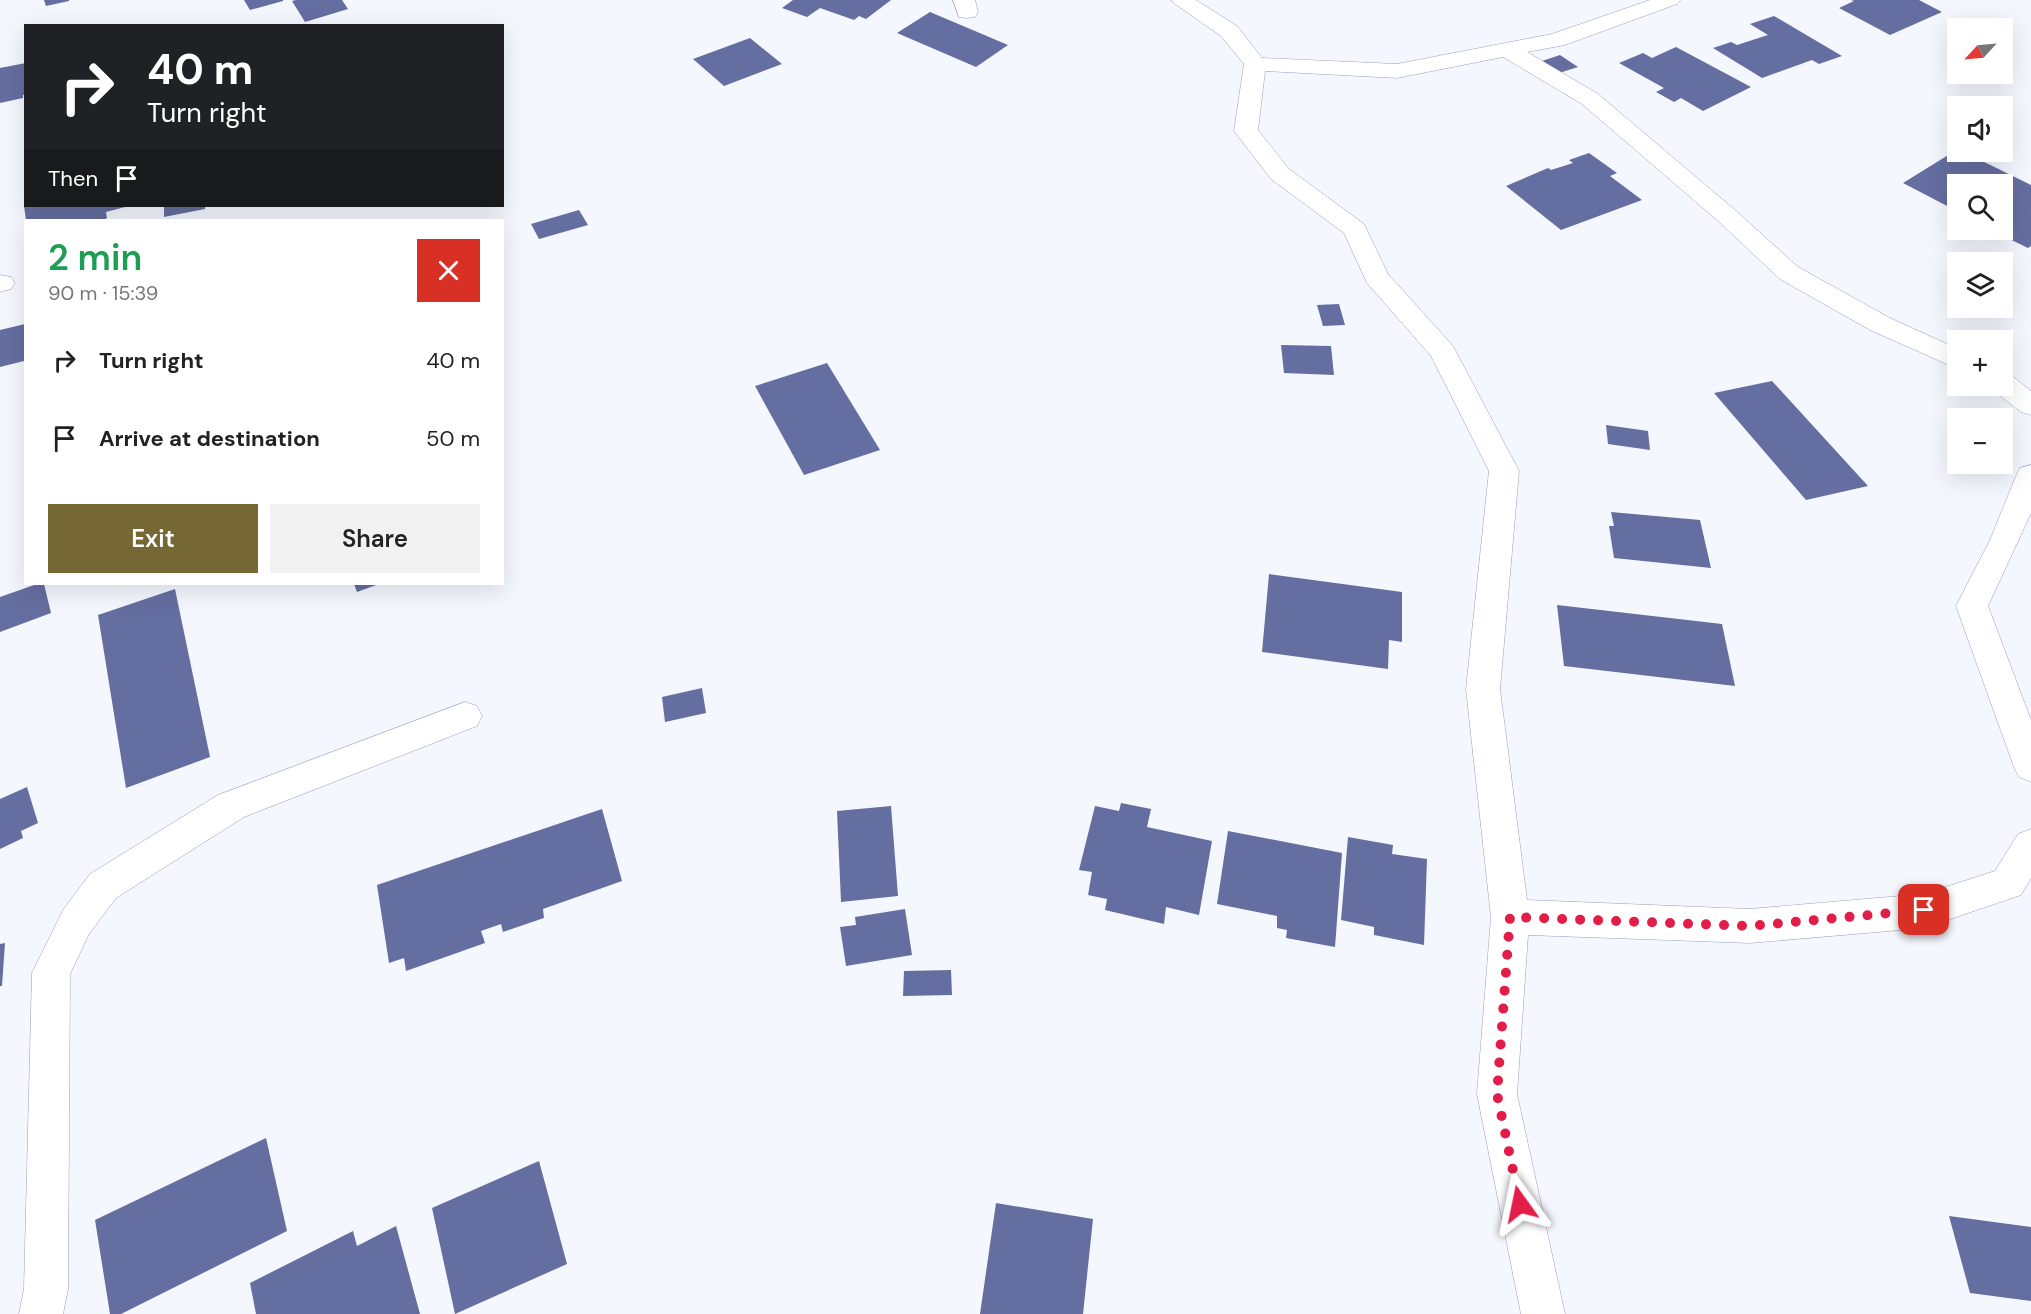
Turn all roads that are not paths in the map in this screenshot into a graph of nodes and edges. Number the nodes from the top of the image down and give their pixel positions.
1 (1182, 0) edge
2 (1670, 0) edge
3 (1509, 51) junction
4 (1255, 64) junction
5 (1947, 355) edge
6 (2013, 391) edge
7 (2031, 405) edge
8 (2031, 476) edge
9 (465, 716) dead end
10 (2031, 767) edge
11 (2031, 845) edge
12 (2019, 888) edge
13 (1510, 917) junction
14 (41, 1314) edge
15 (1543, 1314) edge

1 - 4 street
2 - 3 street
3 - 4 street
3 - 5 street
4 - 13 street
6 - 7 street
8 - 10 street
9 - 14 street
11 - 12 street
12 - 13 street
13 - 15 street

